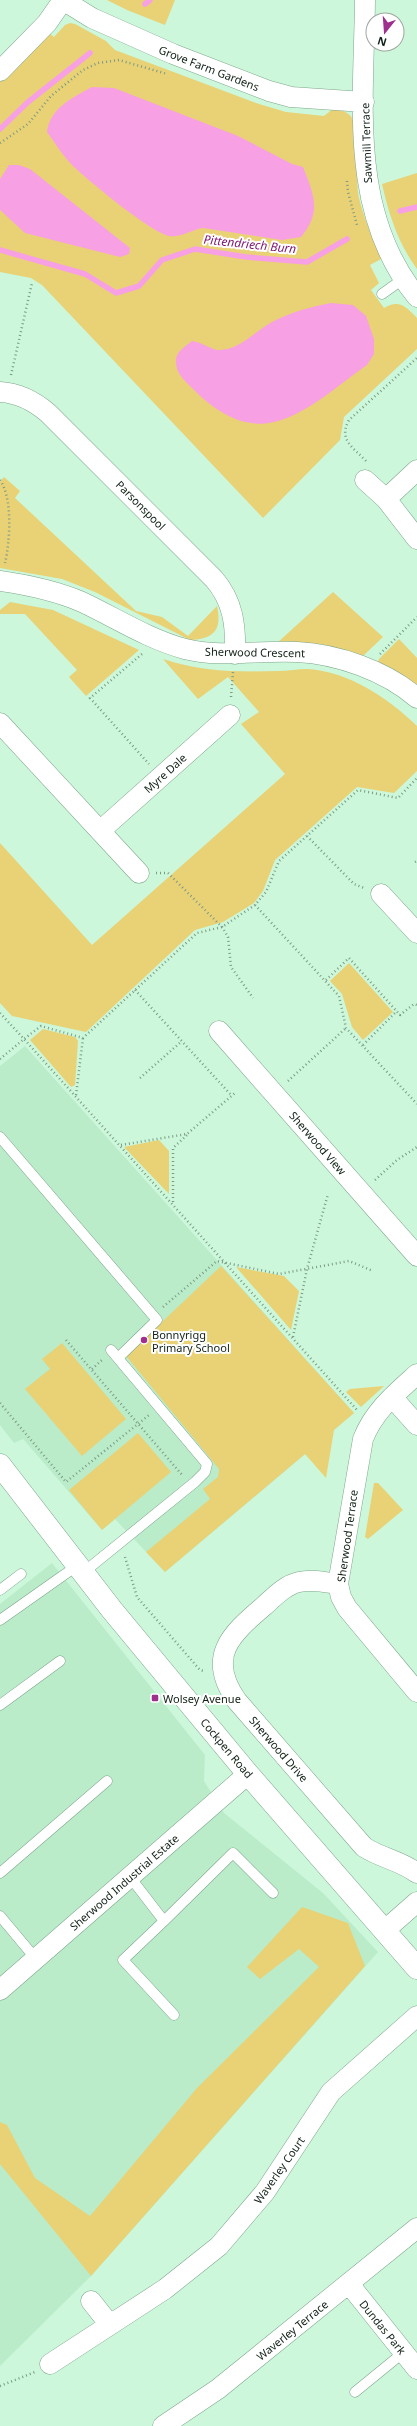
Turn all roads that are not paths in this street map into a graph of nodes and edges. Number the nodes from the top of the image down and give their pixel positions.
1 (63, 0) edge
2 (366, 0) edge
3 (0, 71) edge
4 (364, 102) junction
5 (403, 280) junction
6 (382, 294) dead end
7 (417, 297) edge
8 (3, 392) edge
9 (417, 470) edge
10 (365, 480) road end
11 (386, 499) junction
12 (417, 539) edge
13 (0, 581) edge
14 (235, 654) junction
15 (417, 698) edge
16 (230, 715) road end
17 (0, 723) edge
18 (100, 830) junction
19 (139, 873) road end
20 (381, 894) road end
21 (417, 933) edge
22 (219, 1031) dead end
23 (0, 1137) edge
24 (417, 1256) edge
25 (417, 1374) edge
26 (392, 1397) junction
27 (417, 1424) edge
28 (1, 1467) edge
29 (81, 1568) junction
30 (21, 1574) dead end
31 (338, 1584) junction
32 (0, 1590) edge
33 (0, 1620) edge
34 (60, 1661) dead end
35 (417, 1692) edge
36 (0, 1705) edge
37 (248, 1774) junction
38 (107, 1781) dead end
39 (0, 1873) edge
40 (417, 1873) edge
41 (130, 1877) junction
42 (273, 1894) dead end
43 (417, 1902) edge
44 (0, 1916) edge
45 (164, 1921) junction
46 (384, 1930) junction
47 (36, 1958) junction
48 (417, 1968) edge
49 (0, 1990) edge
50 (174, 2015) dead end
51 (417, 2016) edge
52 (417, 2228) edge
53 (349, 2284) junction
54 (91, 2301) dead end
55 (110, 2325) junction
56 (404, 2352) junction
57 (50, 2364) road end
58 (417, 2368) edge
59 (356, 2392) dead end
60 (163, 2426) edge

1 - 3 street, Grove Farm Gardens
1 - 4 street, Grove Farm Gardens
2 - 4 street, Sawmill Terrace
4 - 5 street, Sawmill Terrace
5 - 6 lane
5 - 7 street, Sawmill Terrace
8 - 14 street, Parsonspool
9 - 11 street
10 - 11 street
11 - 12 street
13 - 14 street, Sherwood Crescent
14 - 15 street, Sherwood Crescent
16 - 18 street, Myre Dale
17 - 18 street
18 - 19 street
20 - 21 street
22 - 24 street, Sherwood View
23 - 29 lane
25 - 26 street, Sherwood Terrace
26 - 27 street
26 - 31 street, Sherwood Terrace
28 - 29 main road, Cockpen Road
29 - 33 lane
29 - 37 main road, Cockpen Road
30 - 32 lane
31 - 35 street, Sherwood Terrace
31 - 40 street, Sherwood Drive
34 - 36 lane
37 - 41 street, Sherwood Industrial Estate
37 - 46 main road, Cockpen Road
38 - 39 lane
41 - 45 lane
41 - 47 street, Sherwood Industrial Estate
42 - 45 lane
43 - 46 street
44 - 47 lane
45 - 50 lane
46 - 48 main road, Cockpen Road
47 - 49 street, Sherwood Industrial Estate
51 - 55 street, Waverley Court
52 - 53 street, Waverley Terrace
53 - 56 street, Dundas Park
53 - 60 street, Waverley Terrace
54 - 55 street
55 - 57 street, Waverley Court
56 - 58 street, Dundas Park
56 - 59 lane

